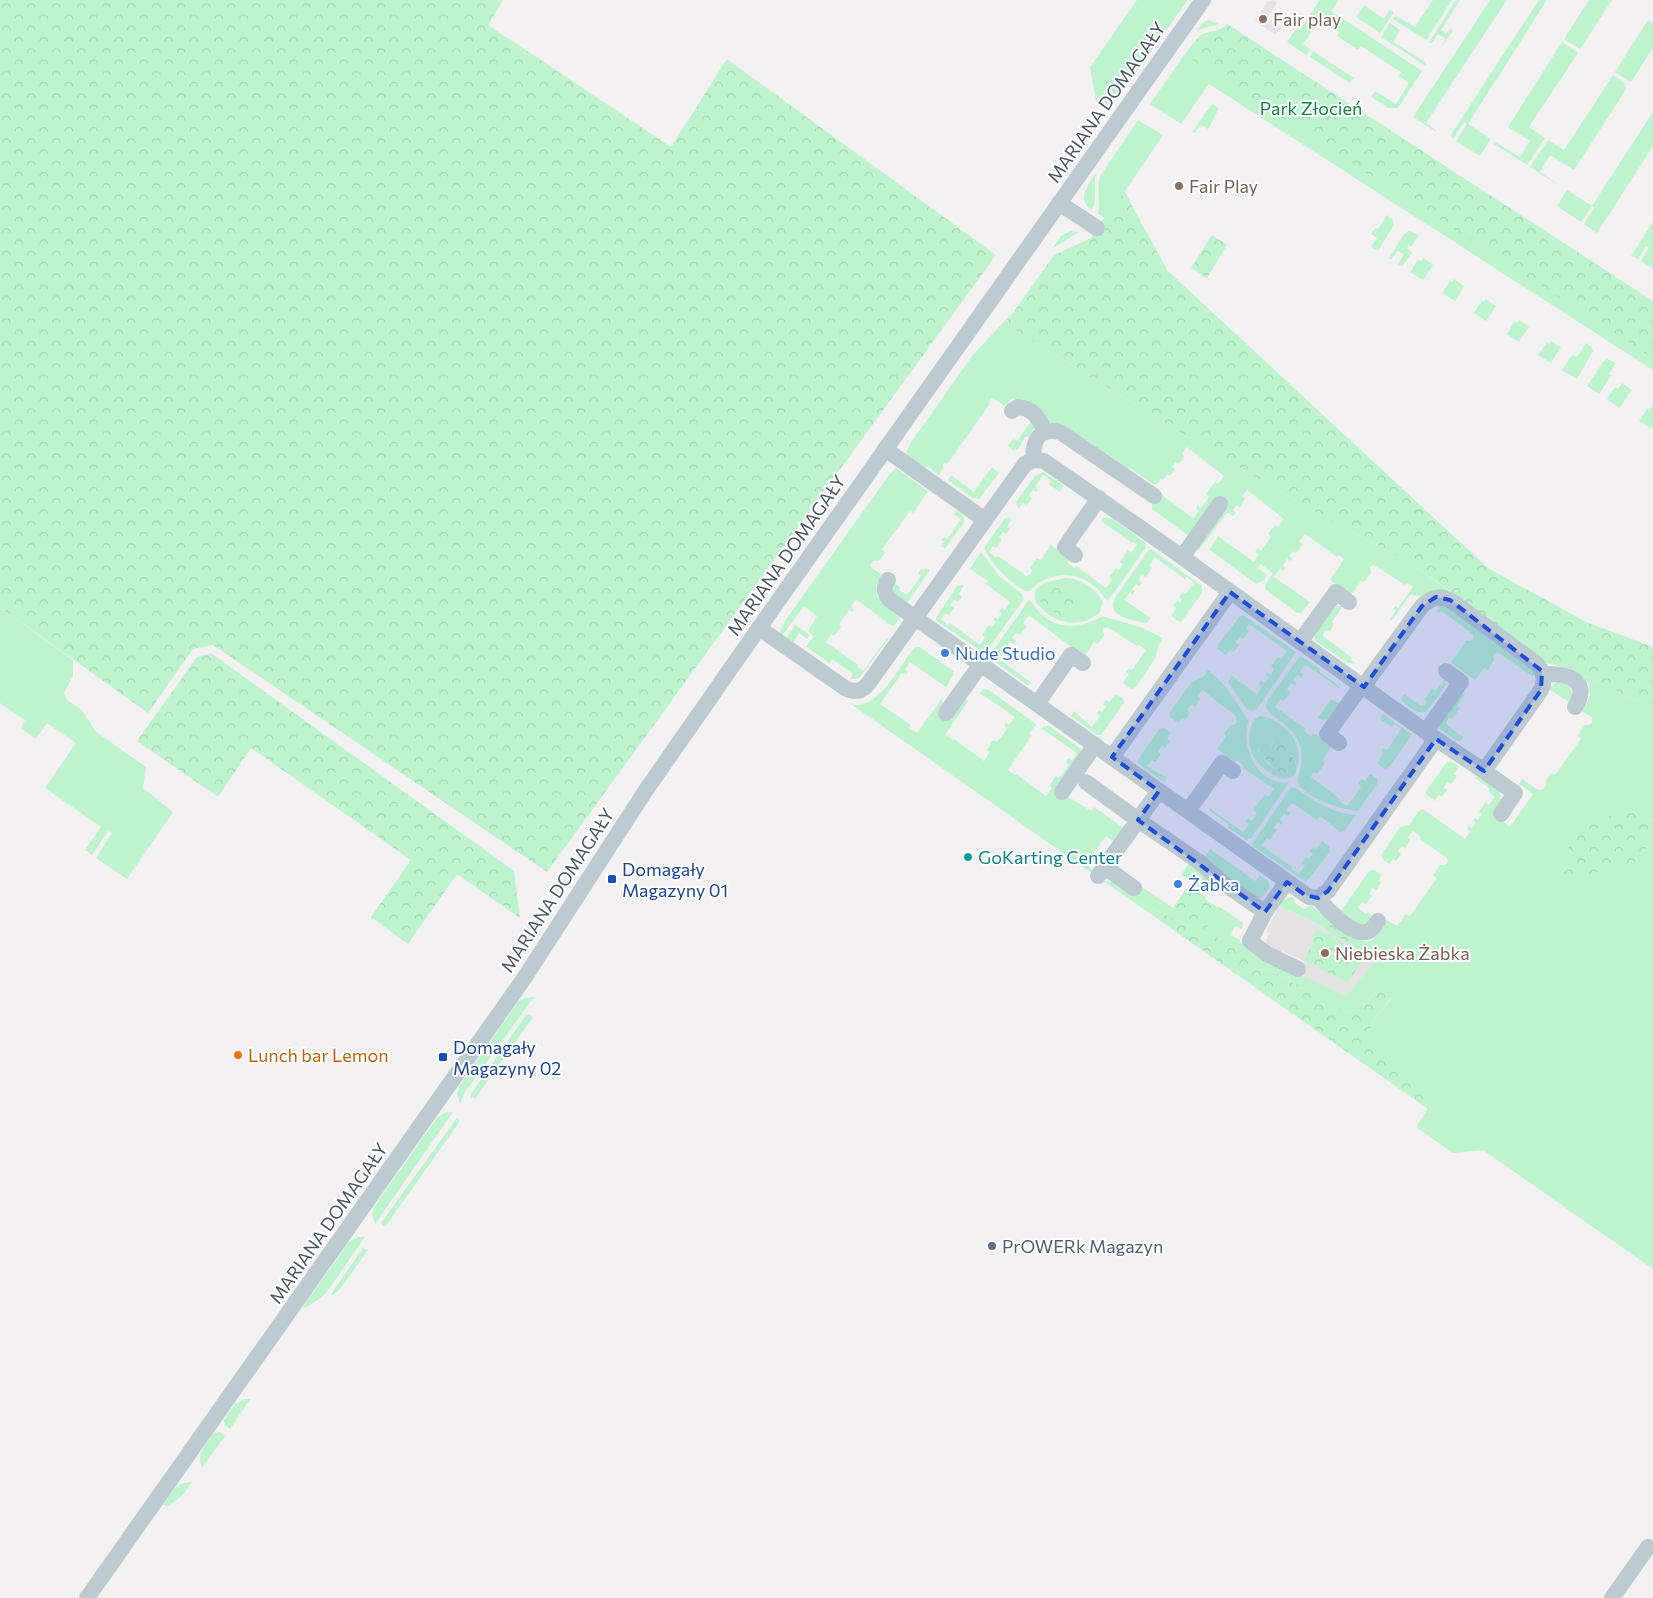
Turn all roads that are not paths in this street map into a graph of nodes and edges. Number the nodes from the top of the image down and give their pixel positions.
1 (1203, 0) edge
2 (1059, 203) junction
3 (1097, 228) dead end
4 (1012, 411) dead end
5 (1045, 431) junction
6 (886, 449) junction
7 (1033, 460) junction
8 (1154, 496) dead end
9 (1099, 498) junction
10 (1220, 504) dead end
11 (985, 520) junction
12 (1064, 546) dead end
13 (1182, 557) junction
14 (888, 580) dead end
15 (1230, 592) junction
16 (1349, 602) dead end
17 (916, 618) junction
18 (759, 628) junction
19 (1300, 642) junction
20 (1071, 655) dead end
21 (981, 664) junction
22 (1446, 671) dead end
23 (1543, 674) junction
24 (1362, 686) junction
25 (1037, 704) junction
26 (1575, 707) dead end
27 (946, 713) dead end
28 (1327, 734) dead end
29 (1431, 735) junction
30 (1095, 745) junction
31 (1112, 757) junction
32 (1222, 763) dead end
33 (1484, 771) junction
34 (1086, 782) dead end
35 (1159, 791) junction
36 (1062, 792) dead end
37 (1188, 811) junction
38 (1500, 814) dead end
39 (1138, 820) junction
40 (1287, 882) junction
41 (1134, 888) dead end
42 (1318, 898) junction
43 (1265, 912) junction
44 (1378, 921) dead end
45 (1298, 969) dead end
46 (1648, 1547) dead end
47 (87, 1598) edge
48 (1612, 1598) edge

1 - 2 street, MARIANA DOMAGAŁY
2 - 3 street, MARIANA DOMAGAŁY
2 - 6 street, MARIANA DOMAGAŁY
4 - 5 street
5 - 7 street
5 - 8 street
6 - 11 street
6 - 18 street, MARIANA DOMAGAŁY
7 - 9 street
7 - 11 street
9 - 12 street
9 - 13 street
10 - 13 street
11 - 17 street
13 - 15 street
14 - 17 street
15 - 19 street
15 - 31 street
16 - 19 street
17 - 18 street
17 - 21 street
18 - 47 street, MARIANA DOMAGAŁY
19 - 24 street
20 - 25 street
21 - 25 street
21 - 27 street
22 - 29 street
23 - 24 street
23 - 26 street
23 - 33 street
24 - 28 street
24 - 29 street
25 - 30 street
29 - 33 street
29 - 42 street
30 - 31 street
30 - 36 street
31 - 35 street
32 - 37 street
33 - 38 street
34 - 39 street
35 - 37 street
35 - 39 street
37 - 40 street
39 - 41 street
39 - 43 street
40 - 42 street
40 - 43 street
42 - 44 street
43 - 45 street
46 - 48 street

